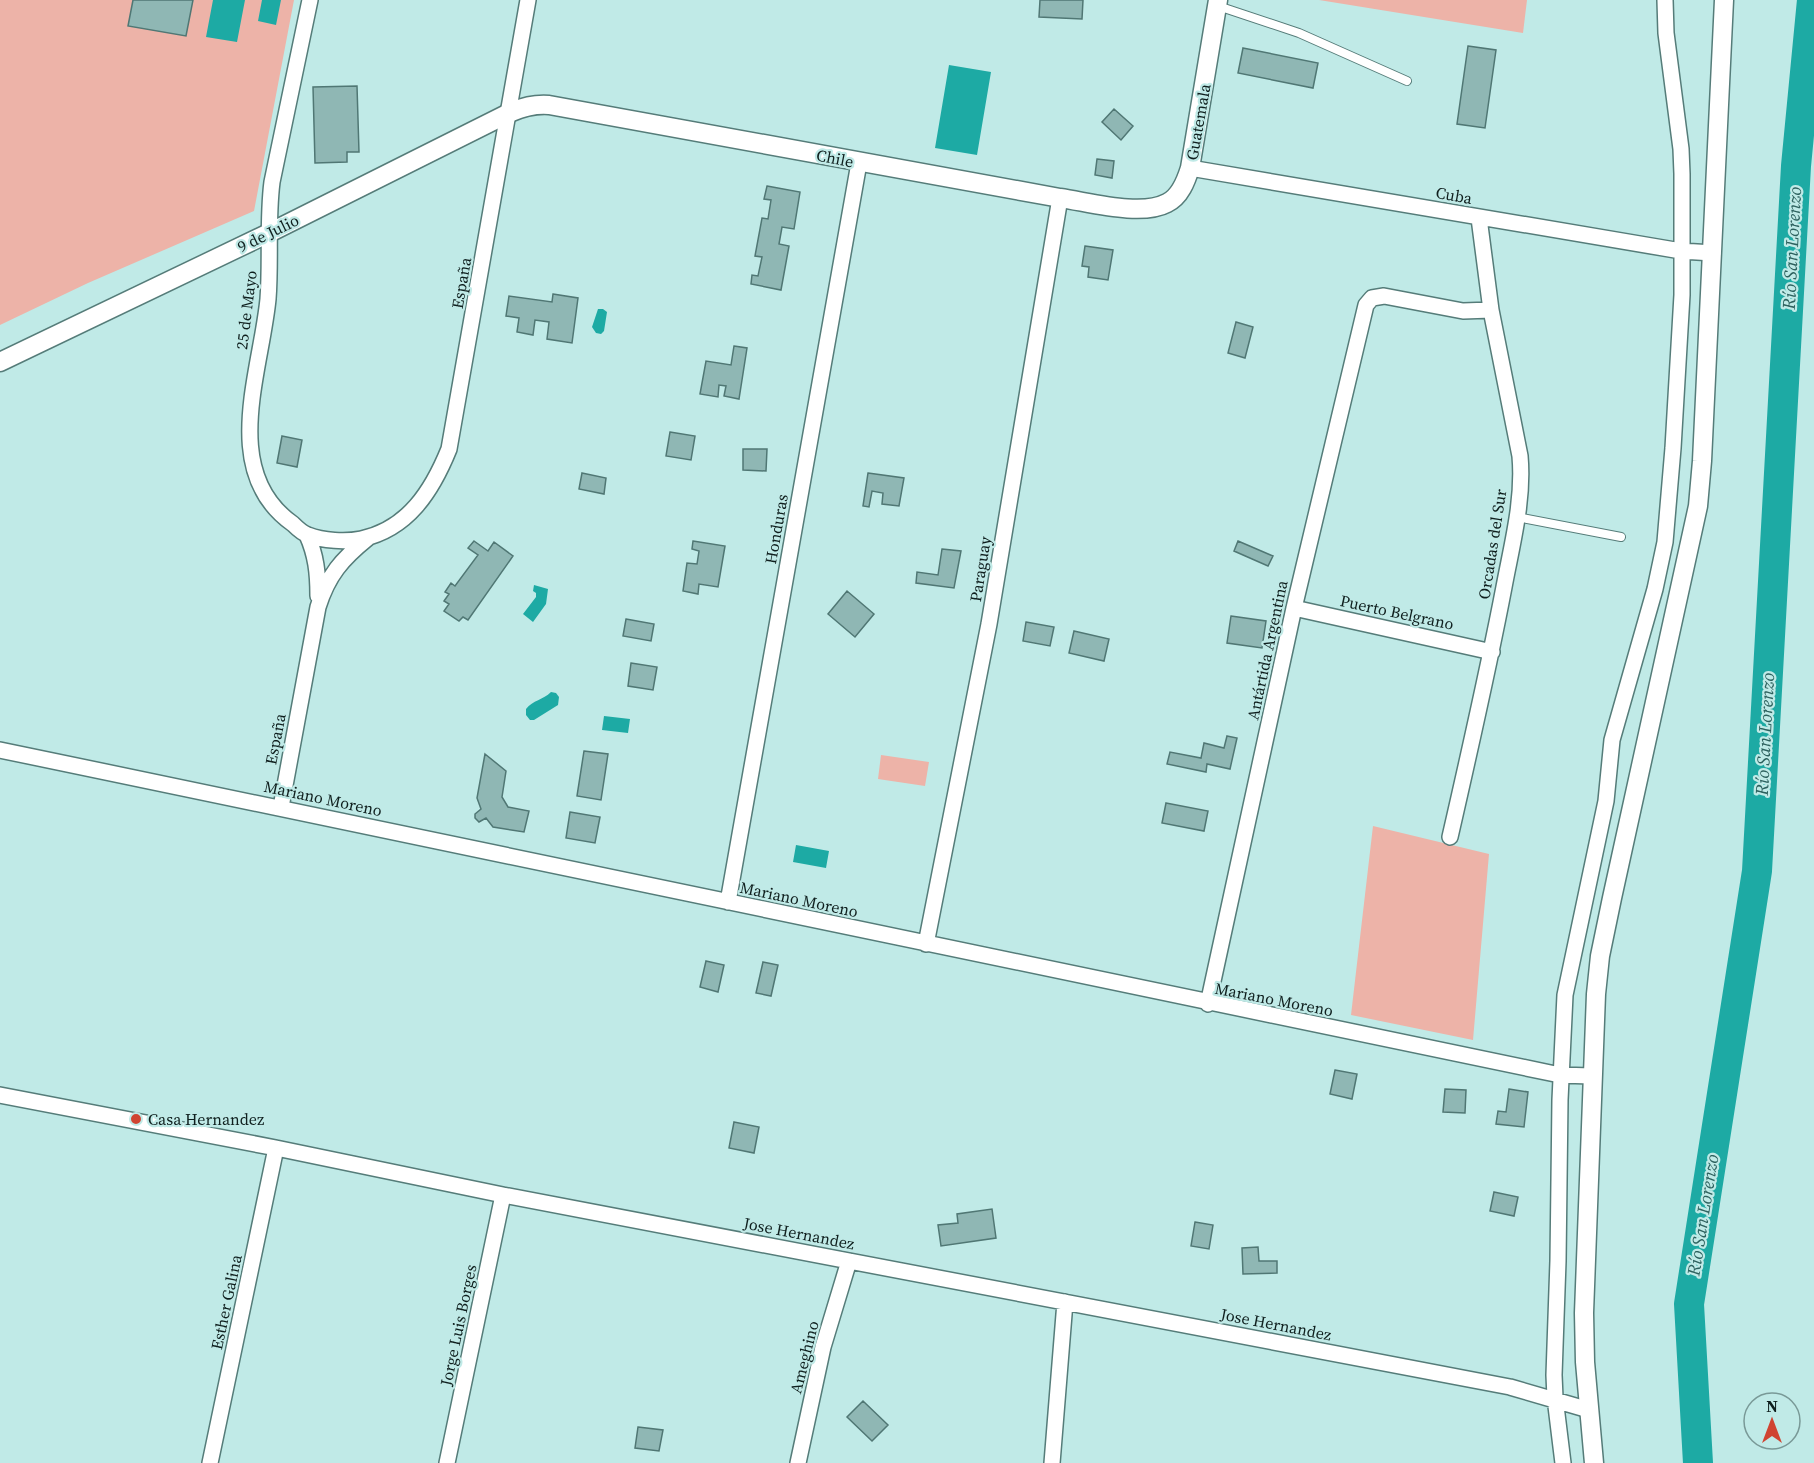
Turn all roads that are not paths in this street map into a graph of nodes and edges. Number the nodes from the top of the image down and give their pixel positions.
1 (310, 0) edge
2 (528, 0) edge
3 (1665, 0) edge
4 (1724, 0) edge
5 (1218, 3) edge
6 (1407, 81) dead end
7 (536, 105) joint
8 (509, 113) junction
9 (860, 163) junction
10 (1190, 168) junction
11 (1060, 198) junction
12 (1135, 209) joint
13 (1479, 218) junction
14 (269, 233) junction
15 (1681, 251) junction
16 (1713, 254) junction
17 (1491, 310) junction
18 (0, 362) edge
19 (1517, 517) junction
20 (307, 534) junction
21 (369, 537) junction
22 (1621, 537) dead end
23 (318, 608) junction
24 (1294, 608) junction
25 (1492, 652) junction
26 (0, 750) edge
27 (280, 807) junction
28 (1450, 837) dead end
29 (728, 902) junction
30 (926, 944) junction
31 (1208, 1004) junction
32 (1560, 1075) junction
33 (1591, 1076) junction
34 (0, 1095) edge
35 (276, 1148) junction
36 (503, 1195) junction
37 (849, 1260) junction
38 (1065, 1302) junction
39 (1554, 1398) junction
40 (1589, 1410) junction
41 (210, 1463) edge
42 (447, 1463) edge
43 (798, 1463) edge
44 (1052, 1463) edge
45 (1563, 1463) edge
46 (1594, 1463) edge

1 - 14 street, 25 de Mayo
2 - 8 street, España
3 - 15 street
4 - 16 street
5 - 6 lane
5 - 10 street, Guatemala
7 - 8 street, 9 de Julio
7 - 9 street, Chile
8 - 14 street, 9 de Julio
8 - 21 street, España
9 - 11 street, Chile
9 - 29 street, Honduras
10 - 12 street, Guatemala
10 - 13 street, Cuba
11 - 12 street, Chile
11 - 30 street, Paraguay
13 - 15 street, Cuba
13 - 17 street, Orcadas del Sur
14 - 18 street, 9 de Julio
14 - 20 street, 25 de Mayo
15 - 16 street, Cuba
15 - 32 street
16 - 33 street
17 - 19 street, Orcadas del Sur
17 - 24 street, Antártida Argentina
19 - 22 lane
19 - 25 street, Orcadas del Sur
20 - 21 street, España
20 - 23 street, España
21 - 23 street, España
23 - 27 street, España
24 - 25 street, Puerto Belgrano
24 - 31 street, Antártida Argentina
25 - 28 street, Orcadas del Sur
26 - 27 street, Mariano Moreno
27 - 29 street, Mariano Moreno
29 - 30 street, Mariano Moreno
30 - 31 street, Mariano Moreno
31 - 32 street, Mariano Moreno
32 - 33 street, Mariano Moreno
32 - 39 street
33 - 40 street
34 - 35 street, Jose Hernandez
35 - 36 street, Jose Hernandez
35 - 41 street, Esther Galina
36 - 37 street, Jose Hernandez
36 - 42 street, Jorge Luis Borges
37 - 38 street, Jose Hernandez
37 - 43 street, Ameghino
38 - 39 street, Jose Hernandez
38 - 44 street
39 - 40 street, Jose Hernandez
39 - 45 street
40 - 46 street

